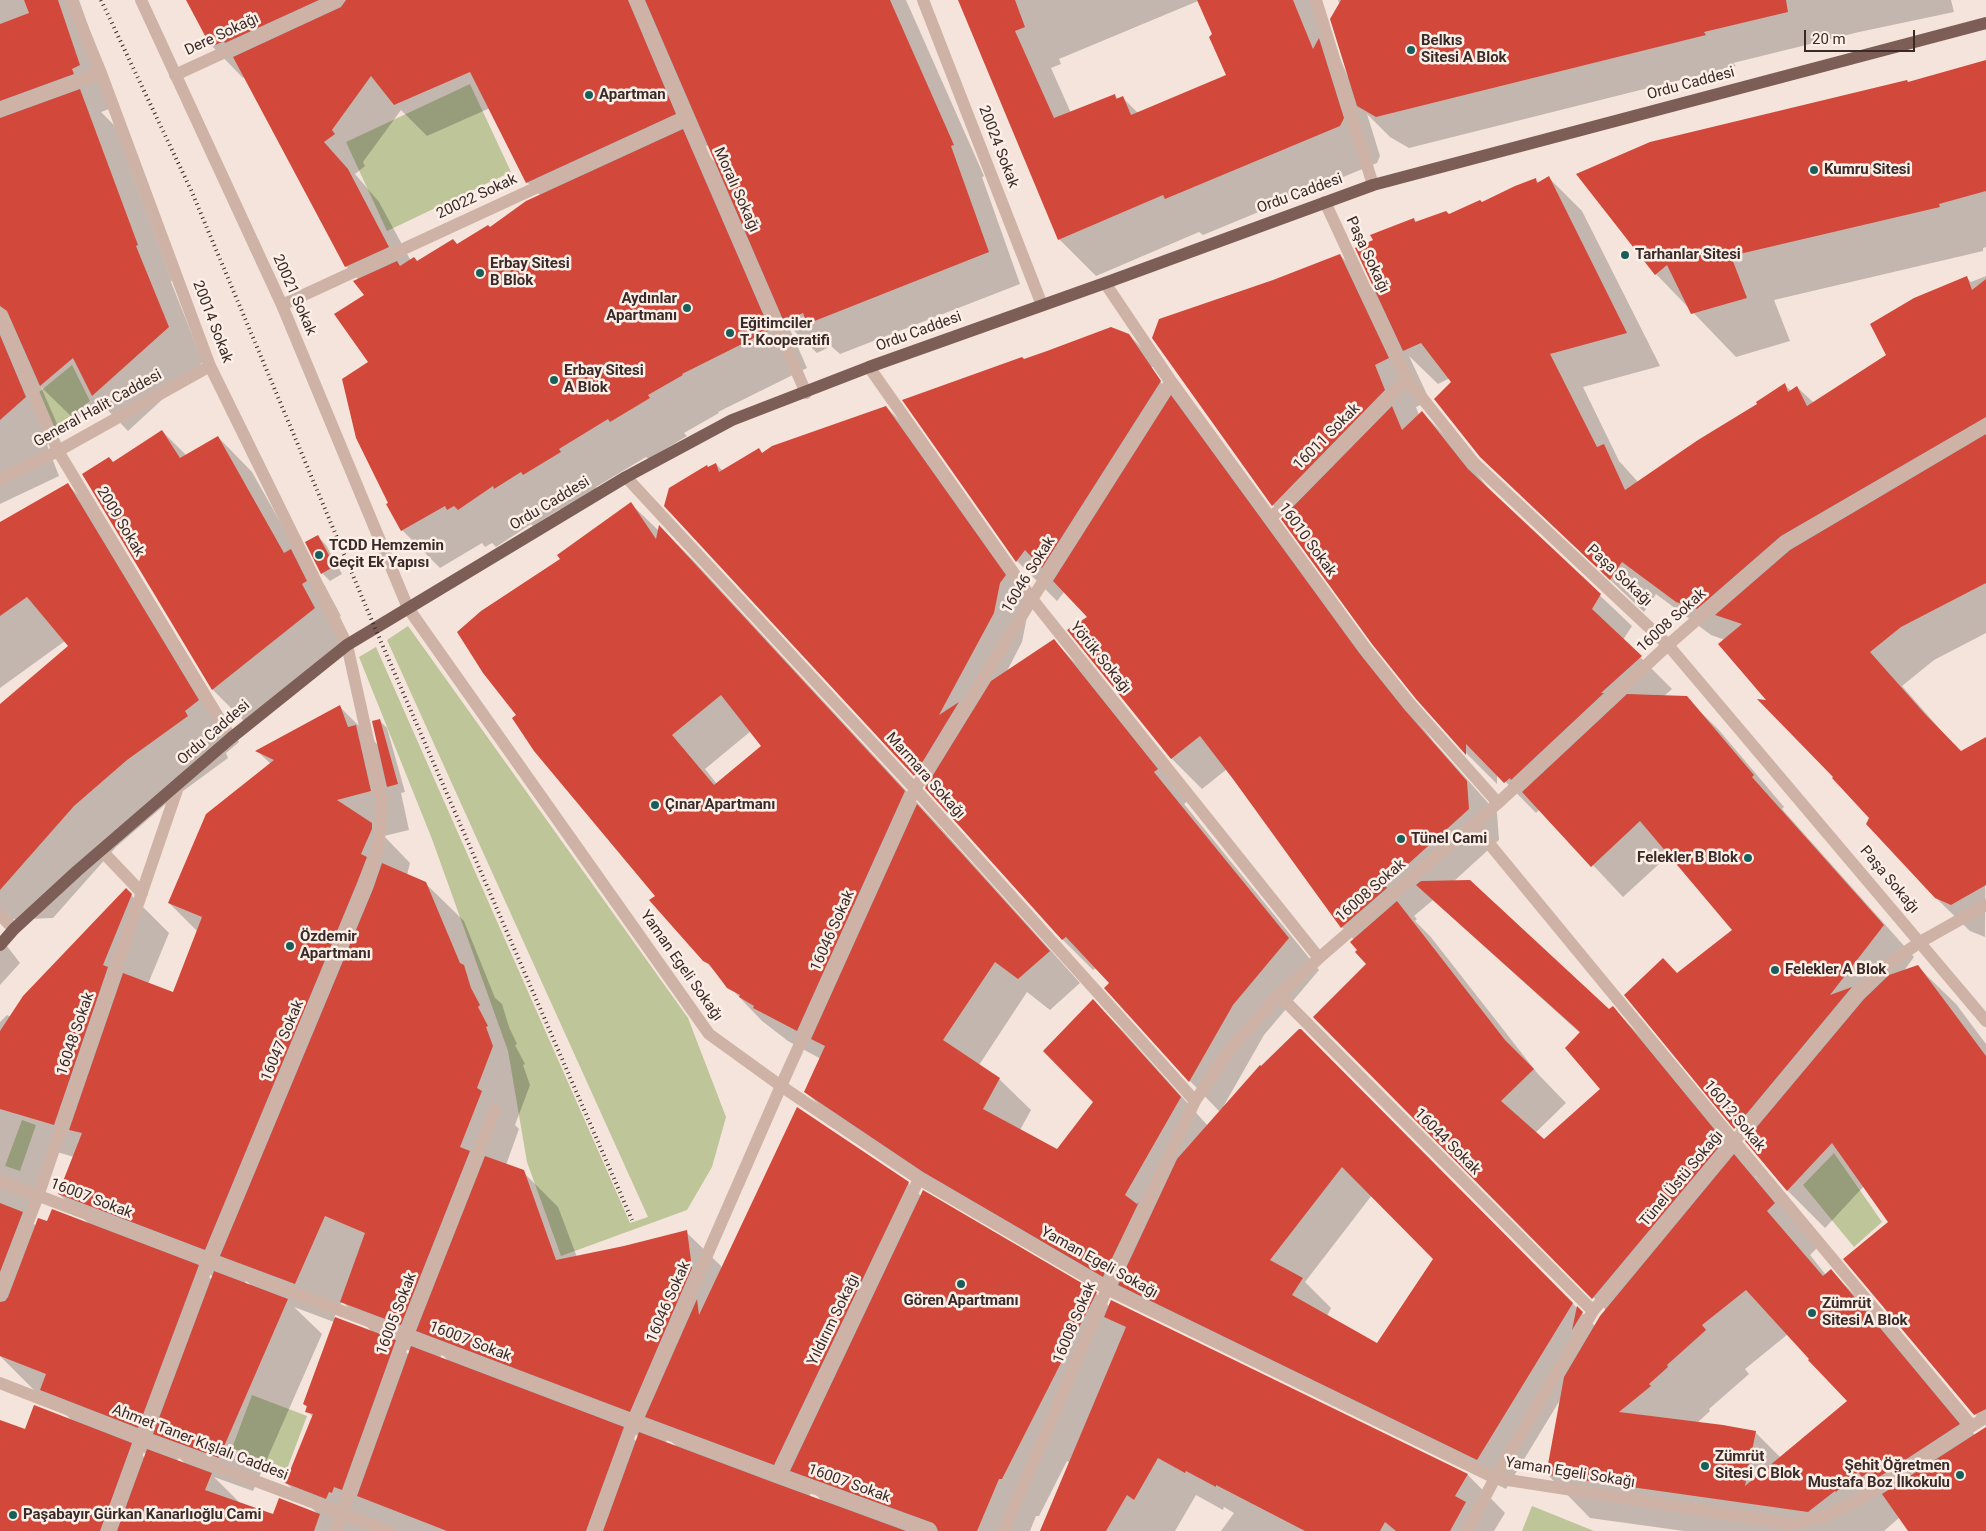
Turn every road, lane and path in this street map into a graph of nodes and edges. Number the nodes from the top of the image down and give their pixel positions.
1 (71, 0) edge
2 (141, 0) edge
3 (338, 0) edge
4 (636, 0) edge
5 (923, 0) edge
6 (1316, 0) edge
7 (1986, 23) edge
8 (101, 73) junction
9 (174, 75) junction
10 (0, 110) edge
11 (687, 118) junction
12 (1373, 185) junction
13 (1325, 202) junction
14 (1105, 283) junction
15 (282, 305) junction
16 (1042, 305) junction
17 (0, 314) edge
18 (210, 366) junction
19 (869, 367) junction
20 (1407, 379) junction
21 (1171, 381) junction
22 (806, 393) junction
23 (1986, 424) edge
24 (58, 451) junction
25 (626, 477) junction
26 (0, 479) edge
27 (1271, 518) junction
28 (1032, 599) junction
29 (408, 608) junction
30 (348, 645) junction
31 (1668, 645) junction
32 (231, 738) junction
33 (179, 784) junction
34 (915, 789) junction
35 (1498, 803) junction
36 (1473, 824) junction
37 (101, 850) junction
38 (142, 893) junction
39 (1986, 905) edge
40 (0, 915) edge
41 (14, 929) junction
42 (1920, 942) junction
43 (0, 945) edge
44 (1319, 958) junction
45 (1278, 995) junction
46 (1986, 1021) edge
47 (781, 1086) junction
48 (1195, 1101) junction
49 (495, 1110) dead end
50 (1735, 1142) junction
51 (919, 1179) junction
52 (0, 1181) edge
53 (38, 1196) junction
54 (210, 1261) junction
55 (1107, 1289) junction
56 (0, 1294) edge
57 (1593, 1311) junction
58 (406, 1335) junction
59 (0, 1383) edge
60 (1986, 1417) edge
61 (634, 1422) junction
62 (1972, 1426) junction
63 (144, 1439) junction
64 (778, 1476) junction
65 (1495, 1478) junction
66 (343, 1514) junction
67 (108, 1531) edge
68 (336, 1531) edge
69 (389, 1531) edge
70 (594, 1531) edge
71 (930, 1531) edge
72 (1004, 1531) edge
73 (1467, 1531) edge

1 - 8 street, 20014 Sokak
2 - 9 street, 20021 Sokak
3 - 9 street, Dere Sokağı
4 - 11 street, Moralı Sokağı
5 - 16 street, 20024 Sokak
6 - 12 street
7 - 12 main road, Ordu Caddesi
8 - 10 street
8 - 18 street, 20014 Sokak
9 - 15 street, 20021 Sokak
11 - 15 street, 20022 Sokak
11 - 22 street, Moralı Sokağı
12 - 13 main road, Ordu Caddesi
13 - 14 main road, Ordu Caddesi
13 - 20 street, Paşa Sokağı
14 - 16 main road, Ordu Caddesi
14 - 21 street, 16010 Sokak
15 - 29 street, 20021 Sokak
16 - 19 main road, Ordu Caddesi
17 - 24 street, 2009 Sokak
18 - 24 street, General Halit Caddesi
18 - 30 street, 20014 Sokak
19 - 22 main road, Ordu Caddesi
19 - 28 street, Yörük Sokağı
20 - 27 street, 16011 Sokak
20 - 31 street, Paşa Sokağı
21 - 27 street, 16010 Sokak
21 - 28 street, 16046 Sokak
22 - 25 main road, Ordu Caddesi
23 - 31 street, 16008 Sokak
24 - 26 street, General Halit Caddesi
24 - 32 street, 2009 Sokak
25 - 29 main road, Ordu Caddesi
25 - 34 street, Marmara Sokağı
27 - 35 street, 16010 Sokak
28 - 34 street, 16046 Sokak
28 - 44 street, Yörük Sokağı
29 - 30 main road, Ordu Caddesi
29 - 47 street, Yaman Egeli Sokağı
30 - 32 main road, Ordu Caddesi
30 - 54 street, 16047 Sokak
31 - 35 street, 16008 Sokak
31 - 42 street, Paşa Sokağı
32 - 33 main road, Ordu Caddesi
33 - 37 main road, Ordu Caddesi
33 - 38 street, 16048 Sokak
34 - 47 street, 16046 Sokak
34 - 48 street, Marmara Sokağı
35 - 36 street, 16008 Sokak
36 - 44 street, 16008 Sokak
36 - 50 street, 16012 Sokak
37 - 38 street
37 - 41 main road, Ordu Caddesi
38 - 53 street, 16048 Sokak
39 - 42 street, Tünel Üstü Sokağı
40 - 41 street
41 - 43 main road, Ordu Caddesi
42 - 46 street, Paşa Sokağı
42 - 50 street, Tünel Üstü Sokağı
44 - 45 street, 16008 Sokak
45 - 48 street, 16008 Sokak
45 - 57 street, 16044 Sokak
47 - 51 street, Yaman Egeli Sokağı
47 - 61 street, 16046 Sokak
48 - 55 street, 16008 Sokak
49 - 58 street, 16005 Sokak
50 - 57 street, Tünel Üstü Sokağı
50 - 62 street, 16012 Sokak
51 - 55 street, Yaman Egeli Sokağı
51 - 64 street, Yıldırım Sokağı
52 - 53 street, 16007 Sokak
53 - 54 street, 16007 Sokak
53 - 56 street, 16048 Sokak
54 - 58 street, 16007 Sokak
54 - 63 street, 16047 Sokak
55 - 65 street, Yaman Egeli Sokağı
55 - 72 street, 16008 Sokak
57 - 65 street, Tünel Üstü Sokağı
58 - 61 street, 16007 Sokak
58 - 66 street, 16005 Sokak
59 - 63 street, Ahmet Taner Kışlalı Caddesi
60 - 62 street, Yaman Egeli Sokağı
61 - 64 street, 16007 Sokak
61 - 70 street, 16046 Sokak
62 - 65 street, Yaman Egeli Sokağı
63 - 66 street, Ahmet Taner Kışlalı Caddesi
63 - 67 street, 16047 Sokak
64 - 71 street, 16007 Sokak
65 - 73 street, Tünel Üstü Sokağı
66 - 68 street, 16005 Sokak
66 - 69 street, Ahmet Taner Kışlalı Caddesi

